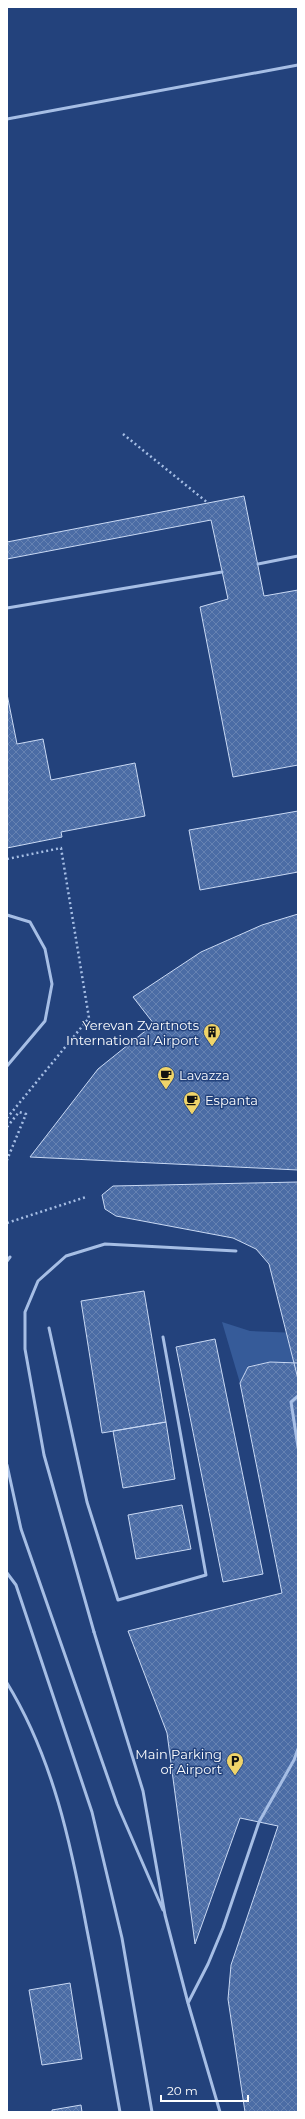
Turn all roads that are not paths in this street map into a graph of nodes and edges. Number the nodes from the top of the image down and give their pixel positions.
1 (298, 65) edge
2 (7, 119) edge
3 (298, 556) edge
4 (258, 564) dead end
5 (222, 572) dead end
6 (7, 608) edge
7 (7, 915) edge
8 (7, 1066) edge
9 (236, 1251) dead end
10 (10, 1257) dead end
11 (7, 1261) edge
12 (49, 1328) dead end
13 (163, 1337) dead end
14 (298, 1396) edge
15 (298, 1447) edge
16 (7, 1465) edge
17 (7, 1573) edge
18 (7, 1683) edge
19 (298, 1749) edge
20 (165, 1915) junction
21 (188, 2003) junction
22 (120, 2112) edge
23 (152, 2112) edge
24 (220, 2112) edge

1 - 2 lane
3 - 4 lane
5 - 6 lane
7 - 8 lane
9 - 20 lane, bridge
10 - 11 lane
12 - 13 lane
14 - 15 lane
16 - 20 lane
17 - 23 lane
18 - 22 lane
19 - 21 lane
20 - 21 lane
21 - 24 lane

